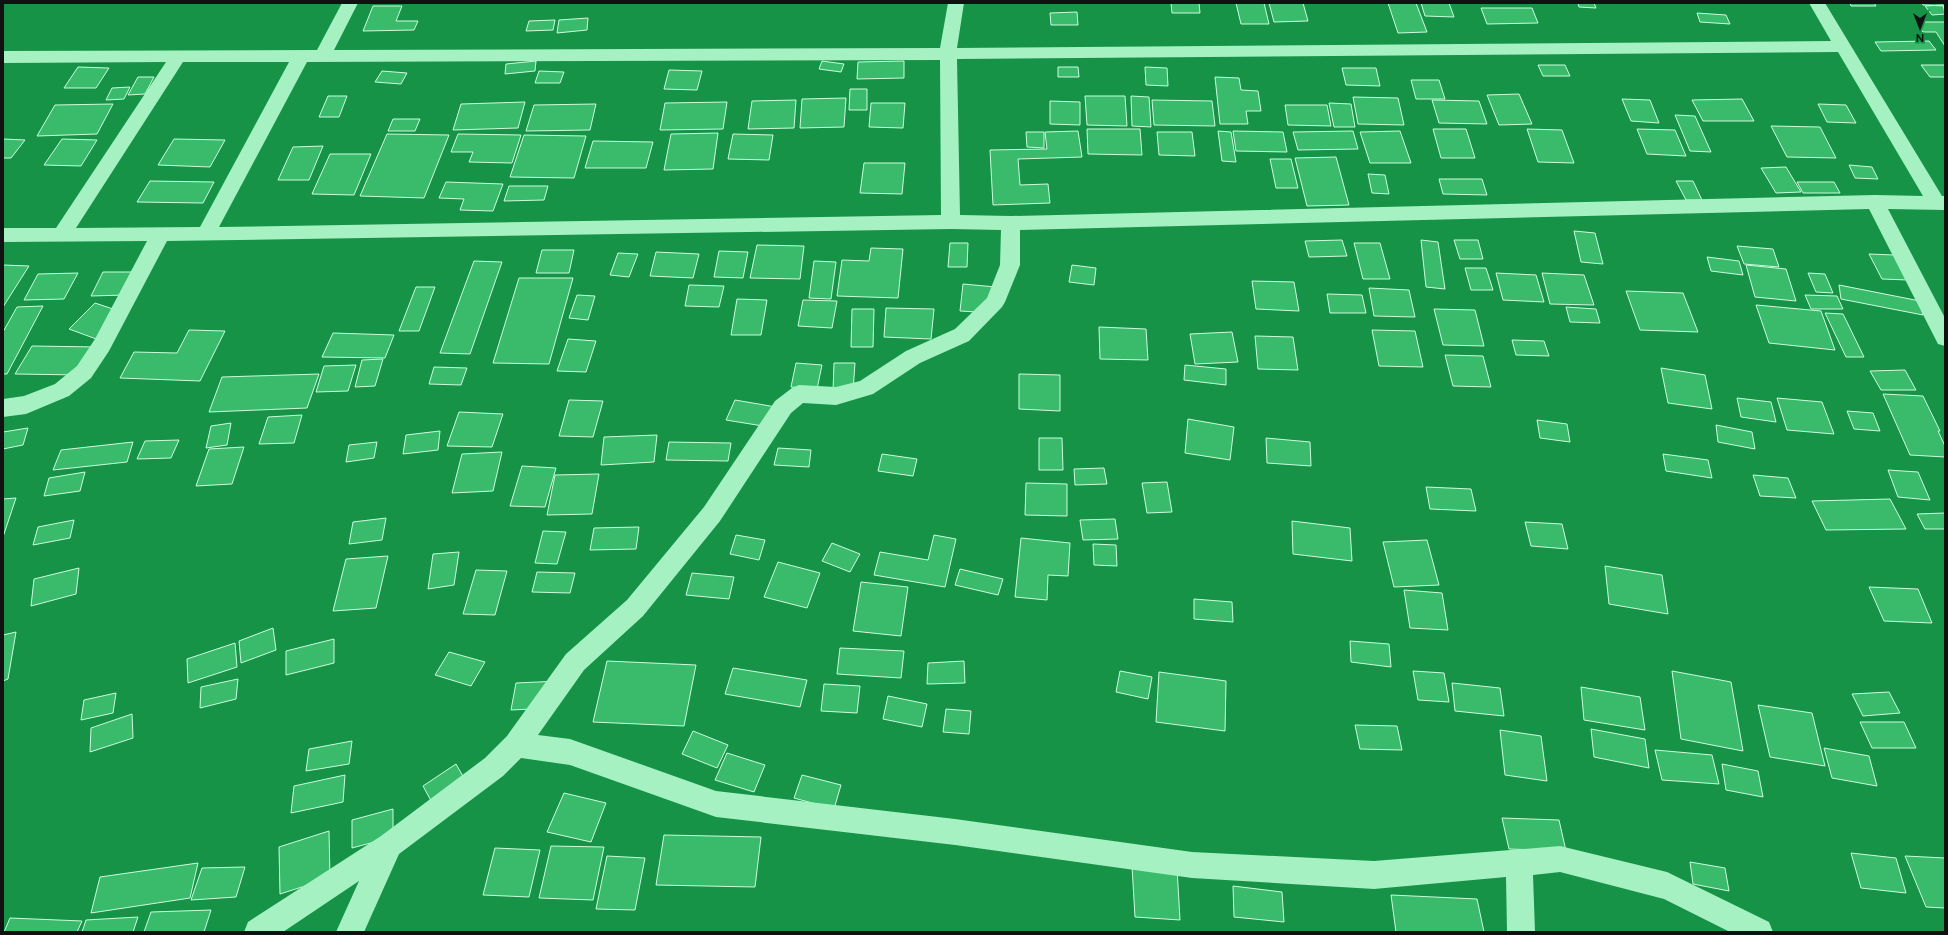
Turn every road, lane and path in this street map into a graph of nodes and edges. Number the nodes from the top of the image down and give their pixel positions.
1 (350, 3) edge
2 (956, 3) edge
3 (1817, 3) edge
4 (1844, 46) junction
5 (948, 54) junction
6 (178, 56) junction
7 (302, 56) junction
8 (323, 56) junction
9 (3, 57) edge
10 (1875, 202) junction
11 (1941, 203) edge
12 (951, 222) junction
13 (1011, 224) junction
14 (161, 234) junction
15 (206, 234) junction
16 (3, 235) edge
17 (61, 235) junction
18 (1945, 338) edge
19 (3, 408) edge
20 (516, 745) junction
21 (390, 845) junction
22 (1519, 863) junction
23 (258, 932) edge
24 (350, 932) edge
25 (1521, 932) edge
26 (1760, 932) edge

1 - 8 street
2 - 5 street
3 - 4 street
4 - 5 street
4 - 11 street
5 - 8 street
5 - 12 street
6 - 7 street
6 - 9 street
6 - 17 street
7 - 8 street
7 - 15 street
10 - 11 street
10 - 13 street
10 - 18 street
12 - 13 street
12 - 15 street
13 - 20 street
14 - 15 street
14 - 17 street
14 - 19 street
16 - 17 street
20 - 21 street
20 - 22 street
21 - 23 street
21 - 24 street
22 - 25 street
22 - 26 street

